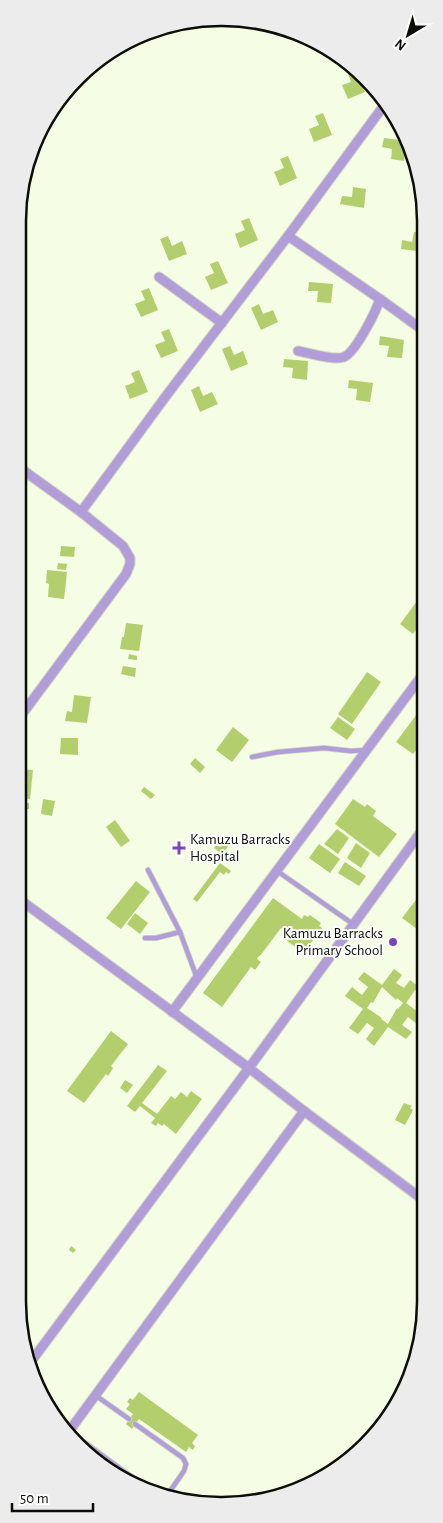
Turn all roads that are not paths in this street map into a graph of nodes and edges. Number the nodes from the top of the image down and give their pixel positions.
1 (381, 109) edge
2 (288, 236) junction
3 (159, 277) dead end
4 (380, 299) junction
5 (222, 323) junction
6 (417, 326) edge
7 (298, 351) dead end
8 (26, 472) edge
9 (81, 512) junction
10 (417, 682) edge
11 (26, 709) edge
12 (368, 750) junction
13 (252, 757) dead end
14 (417, 837) edge
15 (148, 870) dead end
16 (277, 871) junction
17 (26, 904) edge
18 (353, 924) junction
19 (180, 932) junction
20 (145, 938) dead end
21 (196, 978) junction
22 (172, 1012) junction
23 (250, 1068) junction
24 (304, 1112) junction
25 (417, 1195) edge
26 (35, 1357) edge
27 (95, 1395) junction
28 (129, 1419) dead end
29 (135, 1424) dead end
30 (72, 1426) edge
31 (171, 1490) edge

1 - 2 street
2 - 4 street
2 - 5 street
3 - 5 street
4 - 6 street
4 - 7 street
5 - 9 street
8 - 9 street
9 - 11 street
10 - 12 street
12 - 13 lane
12 - 16 street
14 - 18 street
15 - 19 lane
16 - 18 lane
16 - 21 street
17 - 22 street
18 - 23 street
19 - 20 lane
19 - 21 lane
21 - 22 street
22 - 23 street
23 - 24 street
23 - 26 street
24 - 25 street
24 - 27 street
27 - 28 lane
27 - 30 street
29 - 31 lane

